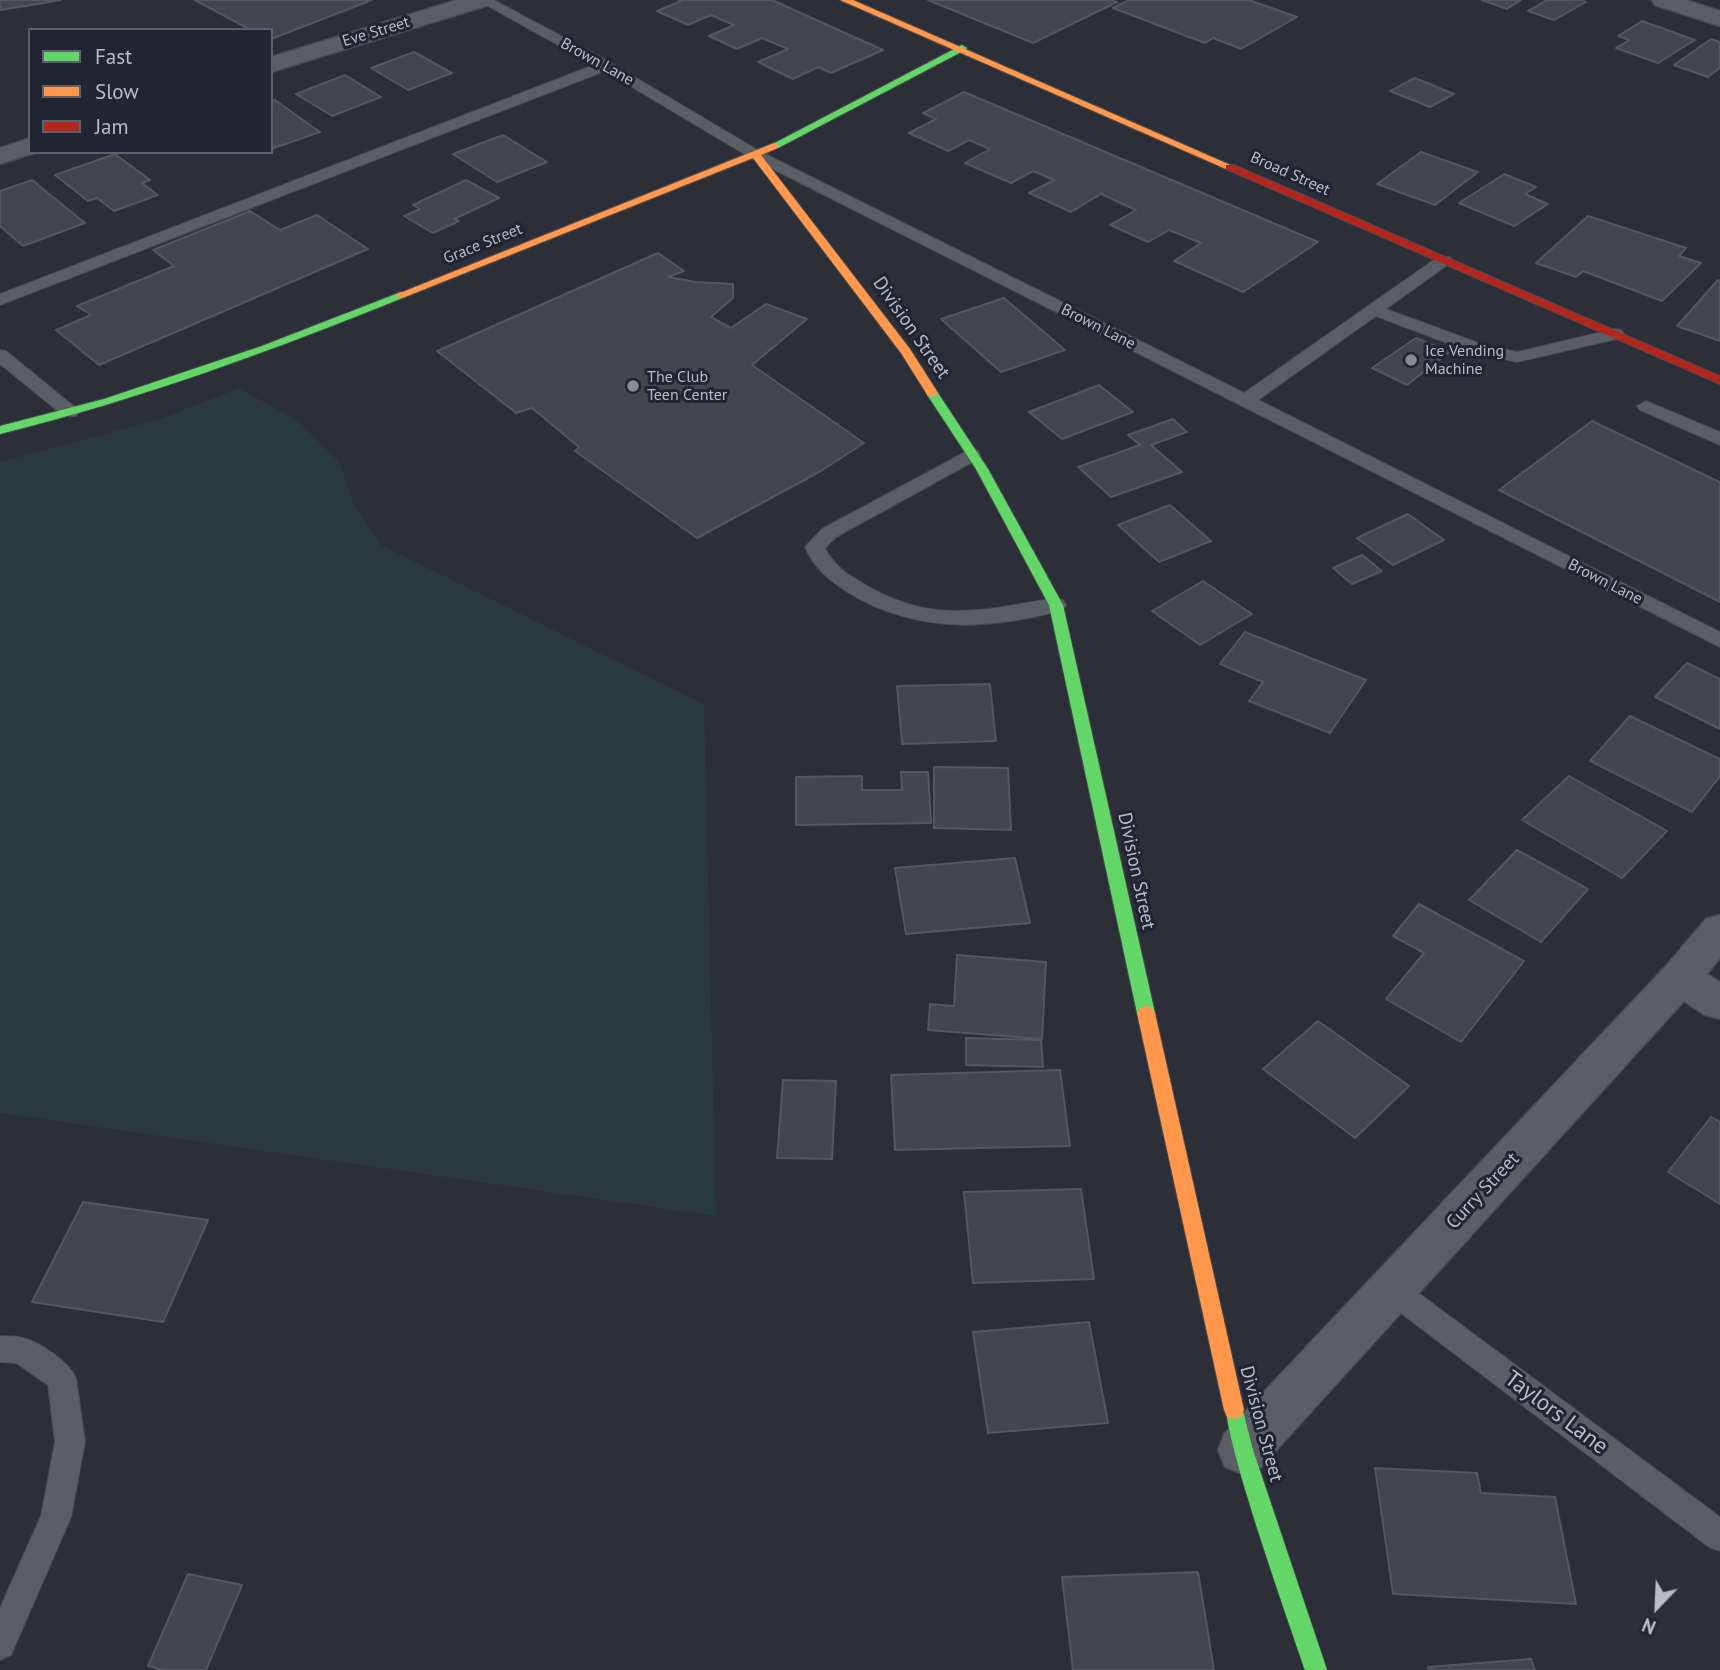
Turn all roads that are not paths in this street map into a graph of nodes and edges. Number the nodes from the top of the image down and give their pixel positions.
1 (483, 0) edge
2 (845, 0) edge
3 (1663, 0) edge
4 (1720, 19) edge
5 (961, 48) junction
6 (273, 64) edge
7 (606, 66) junction
8 (28, 147) edge
9 (756, 155) junction
10 (0, 156) edge
11 (1444, 260) junction
12 (0, 300) edge
13 (1374, 310) junction
14 (1615, 334) junction
15 (0, 355) edge
16 (1720, 380) edge
17 (1245, 401) junction
18 (1646, 406) dead end
19 (70, 412) junction
20 (0, 430) edge
21 (1720, 439) edge
22 (971, 455) junction
23 (1056, 606) junction
24 (1720, 640) edge
25 (1720, 930) edge
26 (1680, 978) junction
27 (1720, 1003) edge
28 (1391, 1289) junction
29 (0, 1349) edge
30 (1242, 1450) junction
31 (1720, 1536) edge
32 (0, 1644) edge
33 (1315, 1670) edge

1 - 6 street, Eve Street
1 - 7 lane, Brown Lane
2 - 5 street, Broad Street
3 - 4 street
5 - 9 street, Grace Street
5 - 11 street, Broad Street
7 - 9 lane, Brown Lane
7 - 12 lane
8 - 10 street
9 - 17 lane, Brown Lane
9 - 19 street, Grace Street
9 - 22 street, Division Street
11 - 13 lane
11 - 14 street, Broad Street
13 - 14 lane
13 - 17 lane
14 - 16 street, Broad Street
15 - 19 lane
17 - 24 lane, Brown Lane
18 - 21 lane
19 - 20 street, Grace Street
22 - 23 street, Division Street
22 - 23 lane
23 - 30 street, Division Street
25 - 26 street, Curry Street
26 - 27 street
26 - 28 street, Curry Street
28 - 30 street, Curry Street
28 - 31 lane, Taylors Lane
29 - 32 lane
30 - 33 street, Division Street

